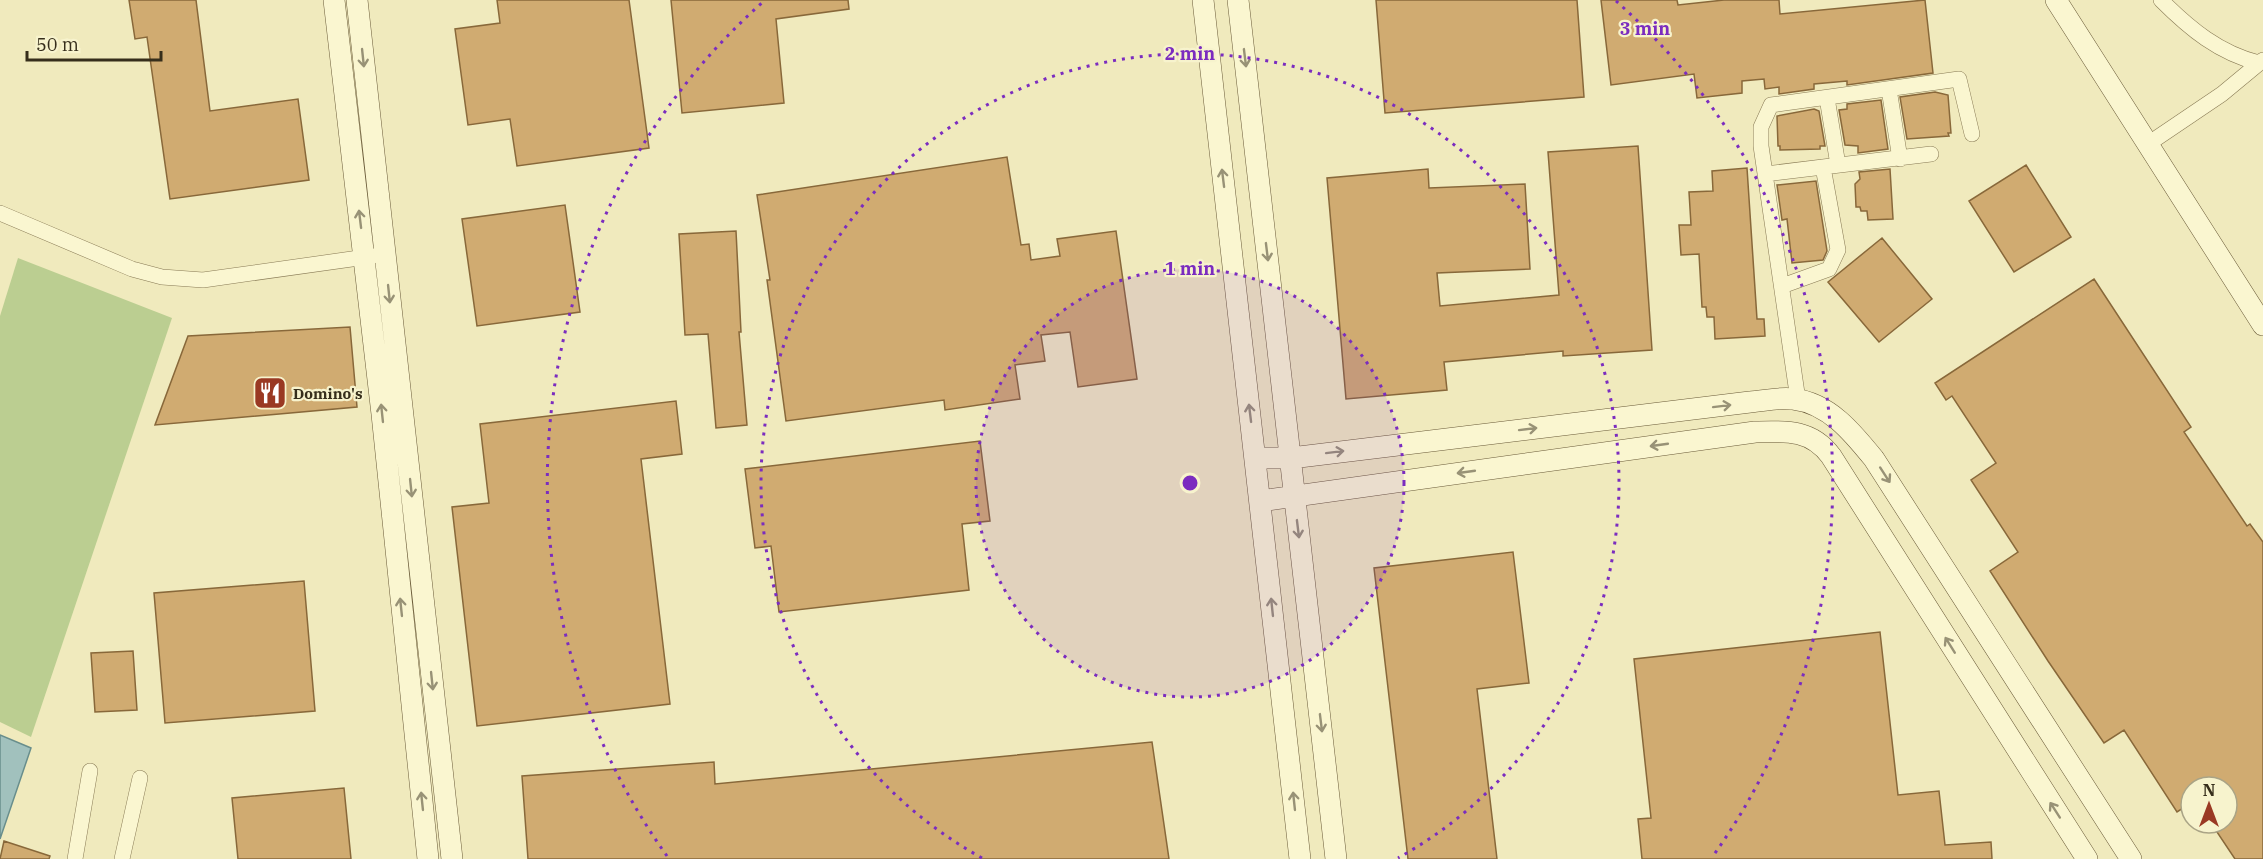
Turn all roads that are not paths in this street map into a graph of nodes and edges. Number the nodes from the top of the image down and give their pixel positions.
1 (333, 0) edge
2 (357, 0) edge
3 (1203, 0) edge
4 (1238, 0) edge
5 (2056, 0) edge
6 (2161, 0) edge
7 (2261, 61) edge
8 (1889, 89) junction
9 (1827, 98) junction
10 (1972, 134) dead end
11 (2148, 144) junction
12 (1931, 154) dead end
13 (1900, 159) junction
14 (1831, 166) junction
15 (1765, 174) junction
16 (0, 213) edge
17 (375, 256) junction
18 (1782, 286) junction
19 (2263, 325) edge
20 (1806, 402) junction
21 (1806, 435) junction
22 (1255, 458) junction
23 (1291, 458) junction
24 (1294, 495) junction
25 (1260, 501) junction
26 (90, 771) dead end
27 (140, 778) dead end
28 (75, 859) edge
29 (122, 859) edge
30 (428, 859) edge
31 (452, 859) edge
32 (1300, 859) edge
33 (1336, 859) edge
34 (2087, 859) edge
35 (2131, 859) edge

17 -> 1 street
2 -> 17 street
22 -> 3 street
4 -> 23 street
5 - 11 street
6 - 7 street
7 - 11 street
8 - 9 street
8 - 10 street
8 - 13 street
9 - 14 street
9 - 15 street
11 - 19 street
12 - 13 street
13 - 14 street
14 - 15 street
14 - 18 street
15 - 18 street
16 - 17 street
30 -> 17 street
17 -> 31 street
18 - 20 street
20 - 21 street
23 -> 20 street
20 -> 35 street
21 -> 24 street
34 -> 21 street
22 - 23 street
22 - 25 street
23 - 24 street
24 - 25 street
24 -> 33 street
32 -> 25 street
26 - 28 street
27 - 29 street

